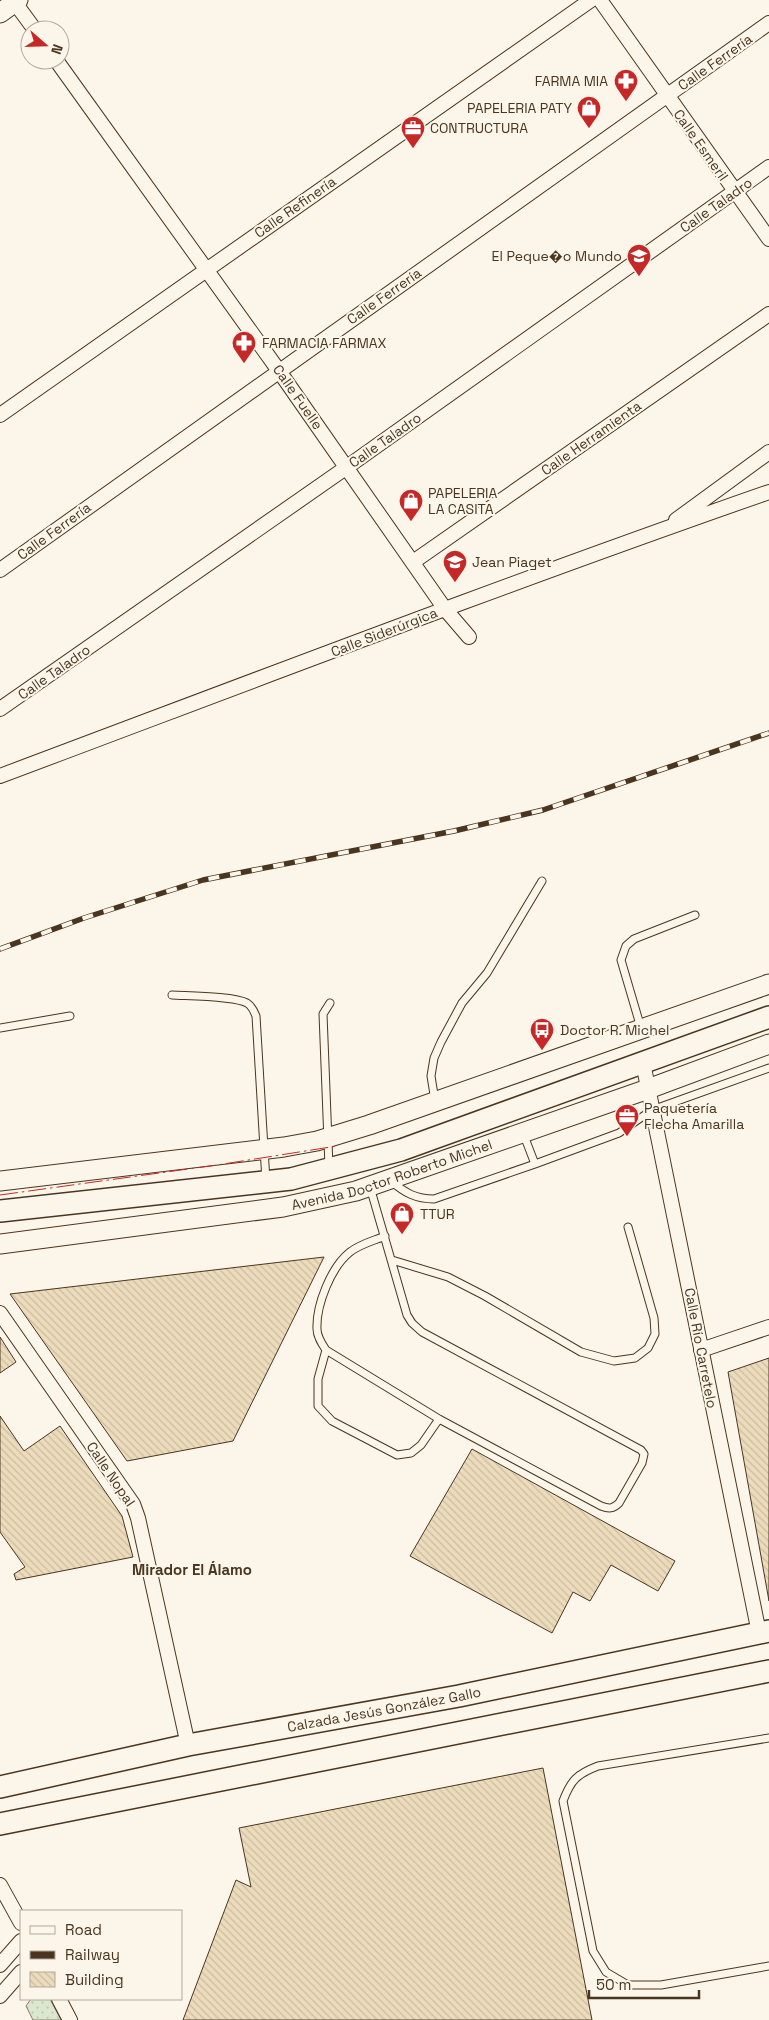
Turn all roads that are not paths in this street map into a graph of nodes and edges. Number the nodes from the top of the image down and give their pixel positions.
1 (591, 0) edge
2 (600, 0) edge
3 (12, 4) edge
4 (26, 20) edge
5 (769, 24) edge
6 (63, 70) edge
7 (667, 96) junction
8 (769, 167) edge
9 (734, 192) junction
10 (769, 239) edge
11 (206, 270) junction
12 (769, 314) edge
13 (279, 371) junction
14 (0, 415) edge
15 (769, 452) edge
16 (347, 467) junction
17 (769, 492) edge
18 (663, 529) junction
19 (413, 562) junction
20 (0, 570) edge
21 (445, 609) junction
22 (469, 637) dead end
23 (0, 709) edge
24 (0, 776) edge
25 (542, 881) dead end
26 (695, 916) dead end
27 (769, 984) edge
28 (172, 995) dead end
29 (330, 1003) dead end
30 (70, 1016) dead end
31 (769, 1017) edge
32 (0, 1028) edge
33 (641, 1029) junction
34 (769, 1044) edge
35 (643, 1063) junction
36 (769, 1068) edge
37 (648, 1090) junction
38 (435, 1102) junction
39 (652, 1110) junction
40 (523, 1132) junction
41 (328, 1138) junction
42 (264, 1149) junction
43 (535, 1164) junction
44 (329, 1169) junction
45 (390, 1180) junction
46 (0, 1181) edge
47 (266, 1182) junction
48 (370, 1186) junction
49 (0, 1211) edge
50 (628, 1227) dead end
51 (385, 1236) junction
52 (0, 1244) edge
53 (392, 1260) junction
54 (0, 1314) edge
55 (769, 1327) edge
56 (326, 1350) junction
57 (701, 1350) junction
58 (439, 1419) junction
59 (764, 1632) edge
60 (769, 1671) edge
61 (769, 1738) edge
62 (188, 1746) junction
63 (0, 1787) edge
64 (0, 1824) edge
65 (0, 1884) edge
66 (20, 1921) edge
67 (20, 1942) edge
68 (0, 1965) edge
69 (769, 1966) edge
70 (20, 1973) edge
71 (0, 1996) edge
72 (60, 2000) edge
73 (70, 2020) edge

1 - 11 street, Calle Refinería
2 - 7 street, Calle Esmeril
3 - 4 street
5 - 7 street, Calle Ferrería
6 - 11 street, Calle Fuelle
7 - 9 street, Calle Esmeril
7 - 13 street, Calle Ferrería
8 - 9 street, Calle Taladro
9 - 10 street, Calle Esmeril
9 - 16 street, Calle Taladro
11 - 13 street, Calle Fuelle
11 - 14 street, Calle Refinería
12 - 19 street, Calle Herramienta
13 - 16 street, Calle Fuelle
13 - 20 street, Calle Ferrería
15 - 18 street
16 - 19 street, Calle Fuelle
16 - 23 street, Calle Taladro
17 - 18 street, Calle Siderúrgica
18 - 21 street, Calle Siderúrgica
19 - 21 street, Calle Fuelle
21 - 22 street, Calle Fuelle
21 - 24 street, Calle Siderúrgica
25 - 38 lane
26 - 33 lane
27 - 33 main road
28 - 42 lane
29 - 41 lane
30 - 32 lane
31 - 35 main road, Avenida Doctor Roberto Michel
33 - 38 main road
34 - 37 main road, Avenida Doctor Roberto Michel
35 - 37 street, Calle Río Carretelo
35 - 44 main road, Avenida Doctor Roberto Michel
36 - 39 lane
37 - 39 street, Calle Río Carretelo
37 - 40 main road, Avenida Doctor Roberto Michel
38 - 41 main road
39 - 43 lane
39 - 57 street, Calle Río Carretelo
40 - 43 lane
40 - 45 main road, Avenida Doctor Roberto Michel
41 - 42 main road
41 - 44 lane
42 - 46 main road
42 - 47 lane
43 - 45 lane
44 - 47 main road, Avenida Doctor Roberto Michel
45 - 48 main road, Avenida Doctor Roberto Michel
47 - 49 main road, Avenida Doctor Roberto Michel
48 - 51 lane
48 - 52 main road, Avenida Doctor Roberto Michel
50 - 53 lane
51 - 53 lane
51 - 56 lane
53 - 58 lane
54 - 62 street, Calle Nopal
55 - 57 street
56 - 58 lane
56 - 58 lane
57 - 59 street, Calle Río Carretelo
59 - 62 main road, Calzada Jesús González Gallo
60 - 64 main road
61 - 69 lane
62 - 63 main road, Calzada Jesús González Gallo
65 - 66 street
67 - 68 street
70 - 71 street
72 - 73 street

